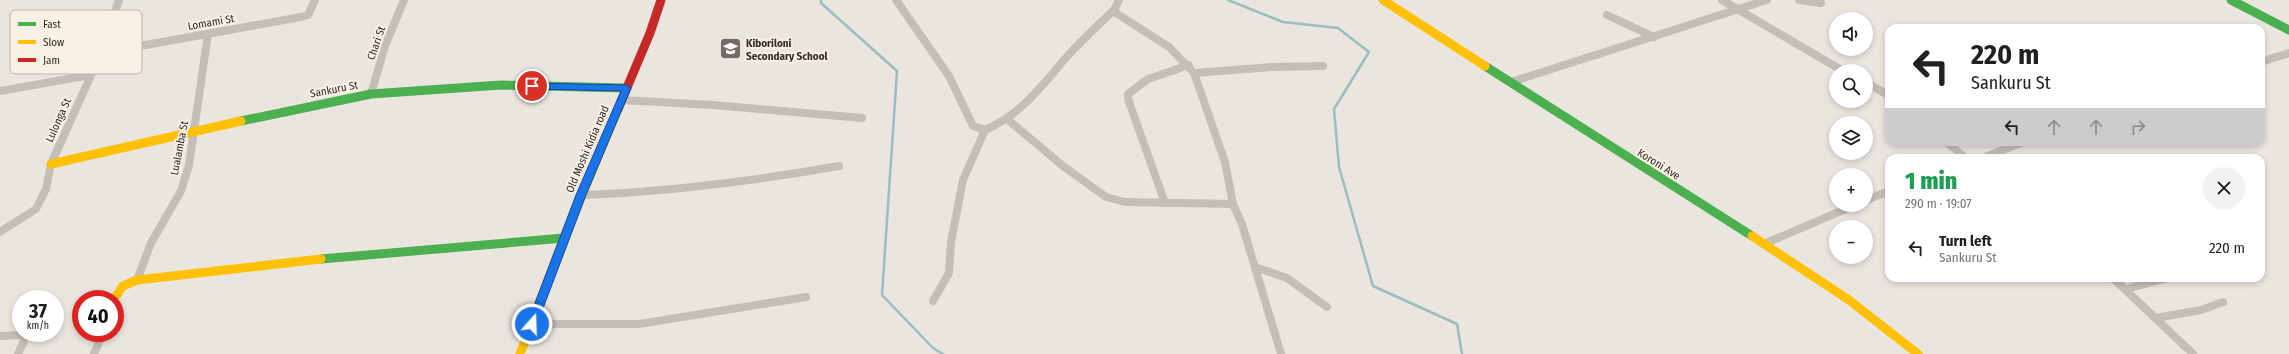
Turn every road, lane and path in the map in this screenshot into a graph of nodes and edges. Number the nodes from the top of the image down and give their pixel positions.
1 (119, 0) edge
2 (315, 0) edge
3 (404, 0) edge
4 (661, 0) edge
5 (896, 0) edge
6 (1119, 0) edge
7 (1383, 0) edge
8 (1722, 0) edge
9 (1767, 0) edge
10 (1799, 0) edge
11 (2231, 0) edge
12 (1821, 3) dead end
13 (1737, 8) junction
14 (116, 10) edge
15 (1114, 10) junction
16 (1607, 15) dead end
17 (2289, 30) edge
18 (208, 34) junction
19 (1654, 37) junction
20 (142, 46) edge
21 (2289, 53) edge
22 (2265, 61) edge
23 (1831, 64) edge
24 (1189, 65) junction
25 (1323, 66) dead end
26 (90, 74) joint
27 (1194, 74) junction
28 (1511, 82) junction
29 (1873, 86) edge
30 (627, 88) junction
31 (0, 91) edge
32 (371, 94) junction
33 (1885, 94) edge
34 (621, 100) junction
35 (862, 118) dead end
36 (1007, 119) junction
37 (194, 130) junction
38 (985, 130) junction
39 (1951, 146) edge
40 (2013, 146) edge
41 (1961, 154) edge
42 (1993, 154) edge
43 (51, 164) junction
44 (839, 166) dead end
45 (1885, 193) edge
46 (581, 195) junction
47 (1873, 197) edge
48 (1165, 203) junction
49 (1232, 204) junction
50 (1839, 212) edge
51 (0, 232) edge
52 (564, 238) junction
53 (1764, 244) junction
54 (1255, 267) junction
55 (137, 280) junction
56 (2118, 282) edge
57 (2153, 282) edge
58 (2126, 289) junction
59 (118, 290) edge
60 (806, 297) dead end
61 (933, 301) dead end
62 (2223, 302) dead end
63 (1327, 307) dead end
64 (2156, 318) junction
65 (532, 324) junction
66 (0, 336) edge
67 (99, 342) edge
68 (18, 354) edge
69 (94, 354) edge
70 (520, 354) edge
71 (1282, 354) edge
72 (1918, 354) edge
73 (2193, 354) edge

1 - 14 street, Lulonga St
2 - 18 street, Lomami St
3 - 32 street, Chari St
4 - 30 street, Old Moshi Kidia road
5 - 38 street
6 - 15 street
7 - 28 street, Koroni Ave
8 - 13 street
9 - 13 street
10 - 12 street
11 - 17 street
13 - 19 street
13 - 23 street
15 - 24 street
15 - 36 street
16 - 19 street
18 - 20 street, Lomami St
18 - 37 street, Lualamba St
19 - 28 street
21 - 22 street
24 - 27 street
24 - 48 street
25 - 27 street
26 - 31 street
26 - 43 street, Lulonga St
27 - 49 street
28 - 53 street, Koroni Ave
29 - 33 street
30 - 32 street, Sankuru St
30 - 34 street, Old Moshi Kidia road
32 - 37 street, Sankuru St
34 - 35 street
34 - 46 street, Old Moshi Kidia road
36 - 38 street
36 - 48 street
37 - 43 street, Sankuru St
37 - 55 street, Lualamba St
38 - 61 street
39 - 41 street
40 - 42 street
43 - 51 street, Lulonga St
44 - 46 street
45 - 47 street
46 - 52 street, Old Moshi Kidia road
48 - 49 street
49 - 54 street
50 - 53 street
52 - 55 street
52 - 65 street, Old Moshi Kidia road
53 - 72 street, Koroni Ave
54 - 63 street
54 - 71 street
55 - 59 street
56 - 58 street
57 - 58 street
58 - 64 street
60 - 65 street
62 - 64 street
64 - 73 street
65 - 70 street, Old Moshi Kidia road
66 - 68 street
67 - 69 street

